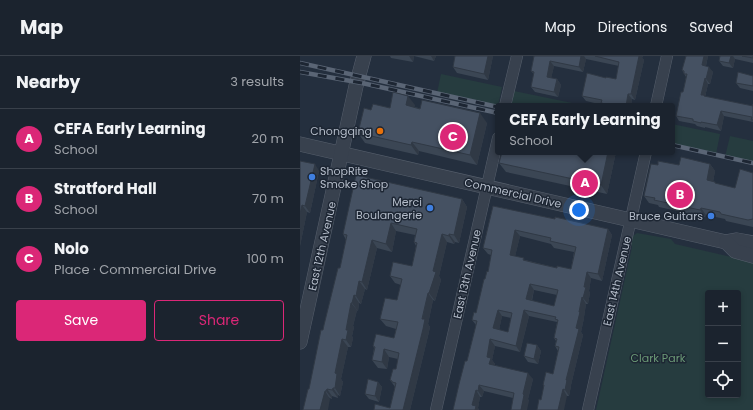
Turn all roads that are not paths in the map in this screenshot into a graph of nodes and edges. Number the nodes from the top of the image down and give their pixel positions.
1 (364, 56) edge
2 (516, 56) edge
3 (668, 56) edge
4 (506, 103) edge
5 (657, 103) edge
6 (300, 144) edge
7 (495, 152) edge
8 (342, 154) junction
9 (645, 155) edge
10 (487, 188) junction
11 (631, 220) junction
12 (726, 242) junction
13 (753, 243) edge
14 (753, 256) edge
15 (300, 342) edge
16 (436, 410) edge
17 (588, 410) edge

1 - 8 street, East 12th Avenue
2 - 4 street
3 - 5 street
6 - 8 street, Commercial Drive
7 - 10 street, East 13th Avenue
8 - 10 street, Commercial Drive
8 - 15 street, East 12th Avenue
9 - 11 street, East 14th Avenue
10 - 11 street, Commercial Drive
10 - 16 street, East 13th Avenue
11 - 12 street, Commercial Drive
11 - 17 street, East 14th Avenue
12 - 13 street, Commercial Drive
12 - 14 street, Commercial Drive

